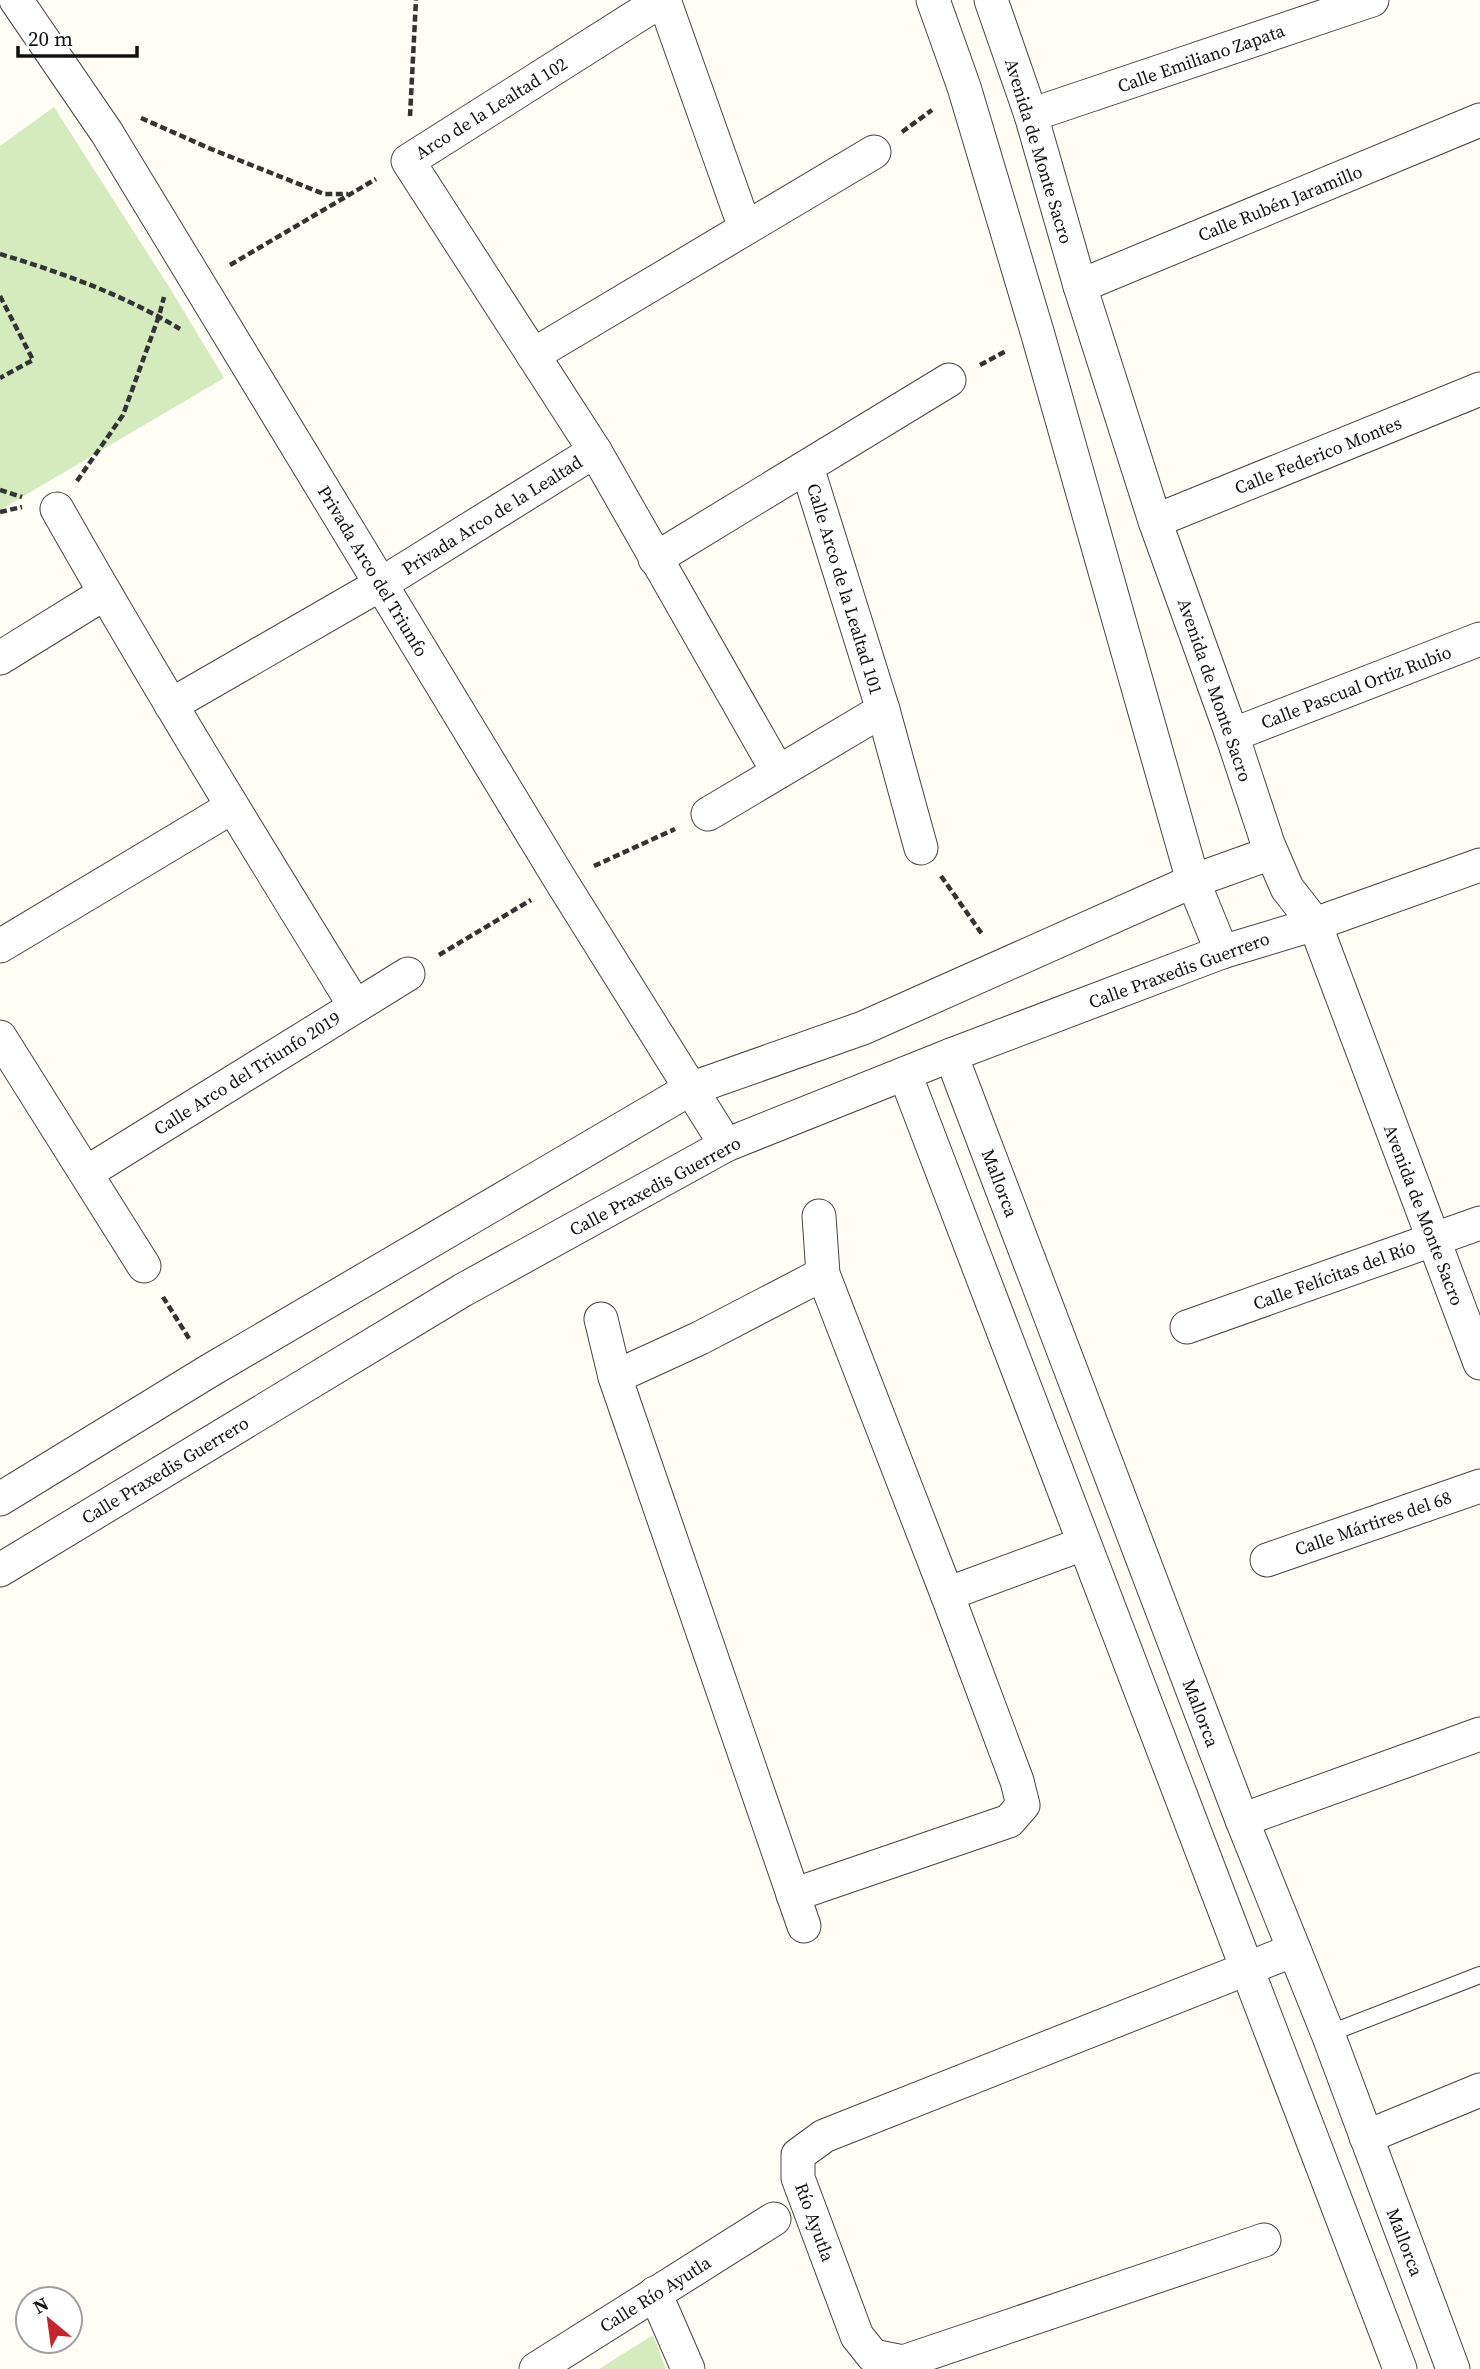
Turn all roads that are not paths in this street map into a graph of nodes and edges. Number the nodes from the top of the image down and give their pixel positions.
1 (16, 0) edge
2 (663, 0) edge
3 (933, 0) edge
4 (990, 0) edge
5 (1372, 0) edge
6 (1031, 115) junction
7 (1480, 120) edge
8 (874, 152) road end
9 (745, 228) junction
10 (1080, 286) junction
11 (533, 355) junction
12 (950, 380) road end
13 (1480, 389) edge
14 (595, 451) junction
15 (807, 467) junction
16 (57, 509) road end
17 (1155, 521) junction
18 (655, 559) junction
19 (381, 583) junction
20 (105, 593) junction
21 (1480, 639) edge
22 (0, 658) edge
23 (172, 705) junction
24 (883, 710) junction
25 (1232, 735) junction
26 (778, 772) junction
27 (232, 807) junction
28 (708, 814) dead end
29 (921, 848) road end
30 (1271, 853) junction
31 (1480, 865) edge
32 (1193, 881) junction
33 (1315, 924) junction
34 (0, 946) edge
35 (1222, 952) junction
36 (408, 974) dead end
37 (355, 1006) junction
38 (0, 1037) edge
39 (951, 1055) junction
40 (905, 1074) junction
41 (690, 1089) junction
42 (726, 1145) junction
43 (86, 1173) junction
44 (818, 1216) dead end
45 (1480, 1223) edge
46 (1434, 1240) junction
47 (144, 1266) road end
48 (823, 1274) junction
49 (601, 1320) dead end
50 (1187, 1327) dead end
51 (1480, 1363) edge
52 (615, 1377) junction
53 (1079, 1391) junction
54 (1033, 1409) junction
55 (1480, 1486) edge
56 (0, 1499) edge
57 (1083, 1544) junction
58 (1267, 1560) dead end
59 (0, 1570) edge
60 (947, 1594) junction
61 (1480, 1734) edge
62 (1242, 1820) junction
63 (1294, 1950) junction
64 (1247, 1967) junction
65 (1480, 1975) edge
66 (1328, 2034) junction
67 (1480, 2090) edge
68 (1366, 2137) junction
69 (775, 2219) dead end
70 (1264, 2240) dead end
71 (655, 2294) junction
72 (536, 2369) edge
73 (688, 2369) edge
74 (1400, 2369) edge
75 (1453, 2369) edge

1 - 19 street, Privada Arco del Triunfo
2 - 9 street, Arco de la Lealtad 102
2 - 11 street, Arco de la Lealtad 102
3 - 32 street
4 - 6 street, Avenida de Monte Sacro
5 - 6 street, Calle Emiliano Zapata
6 - 10 street, Avenida de Monte Sacro
7 - 10 street, Calle Rubén Jaramillo
8 - 9 street
9 - 11 street
10 - 17 street, Avenida de Monte Sacro
11 - 14 street, Arco de la Lealtad 102
12 - 15 street, Calle Arco de la Lealtad 101
13 - 17 street, Calle Federico Montes
14 - 18 street
14 - 19 street, Privada Arco de la Lealtad
15 - 18 street, Calle Arco de la Lealtad 101
15 - 24 street, Calle Arco de la Lealtad 101
16 - 20 street
17 - 25 street, Avenida de Monte Sacro
18 - 26 street
19 - 23 street, Privada Arco de la Lealtad
19 - 41 street, Privada Arco del Triunfo
20 - 22 street
20 - 23 street
21 - 25 street, Calle Pascual Ortiz Rubio
23 - 27 street
24 - 26 street, Calle Arco de la Lealtad 101
24 - 29 street, Calle Arco de la Lealtad 101
25 - 30 street, Avenida de Monte Sacro
26 - 28 street, Calle Arco de la Lealtad 101
27 - 34 street
27 - 37 street
30 - 32 street
30 - 33 street, Avenida de Monte Sacro
31 - 33 street, Calle Praxedis Guerrero
32 - 35 street
32 - 41 street
33 - 35 street, Calle Praxedis Guerrero
33 - 46 street, Avenida de Monte Sacro
35 - 39 street, Calle Praxedis Guerrero
36 - 37 street, Calle Arco del Triunfo 2019
37 - 43 street, Calle Arco del Triunfo 2019
38 - 43 street
39 - 40 street, Calle Praxedis Guerrero
39 - 53 street, Mallorca
40 - 42 street, Calle Praxedis Guerrero
40 - 54 street
41 - 42 street, Privada Arco del Triunfo
41 - 56 street
42 - 59 street, Calle Praxedis Guerrero
43 - 47 street
44 - 48 street
45 - 46 street, Calle Felícitas del Río
46 - 50 street, Calle Felícitas del Río
46 - 51 street, Avenida de Monte Sacro
48 - 52 street
48 - 60 street
49 - 52 street
52 - 60 street
53 - 54 street
53 - 62 street, Mallorca
54 - 57 street
55 - 58 street, Calle Mártires del 68
57 - 60 street
57 - 64 street
61 - 62 street
62 - 63 street, Mallorca
63 - 64 street
63 - 66 street, Mallorca
64 - 70 street, Río Ayutla
64 - 74 street
65 - 66 lane
66 - 68 street, Mallorca
67 - 68 street
68 - 75 street, Mallorca
69 - 71 street, Calle Río Ayutla
71 - 72 street, Calle Río Ayutla
71 - 73 street

